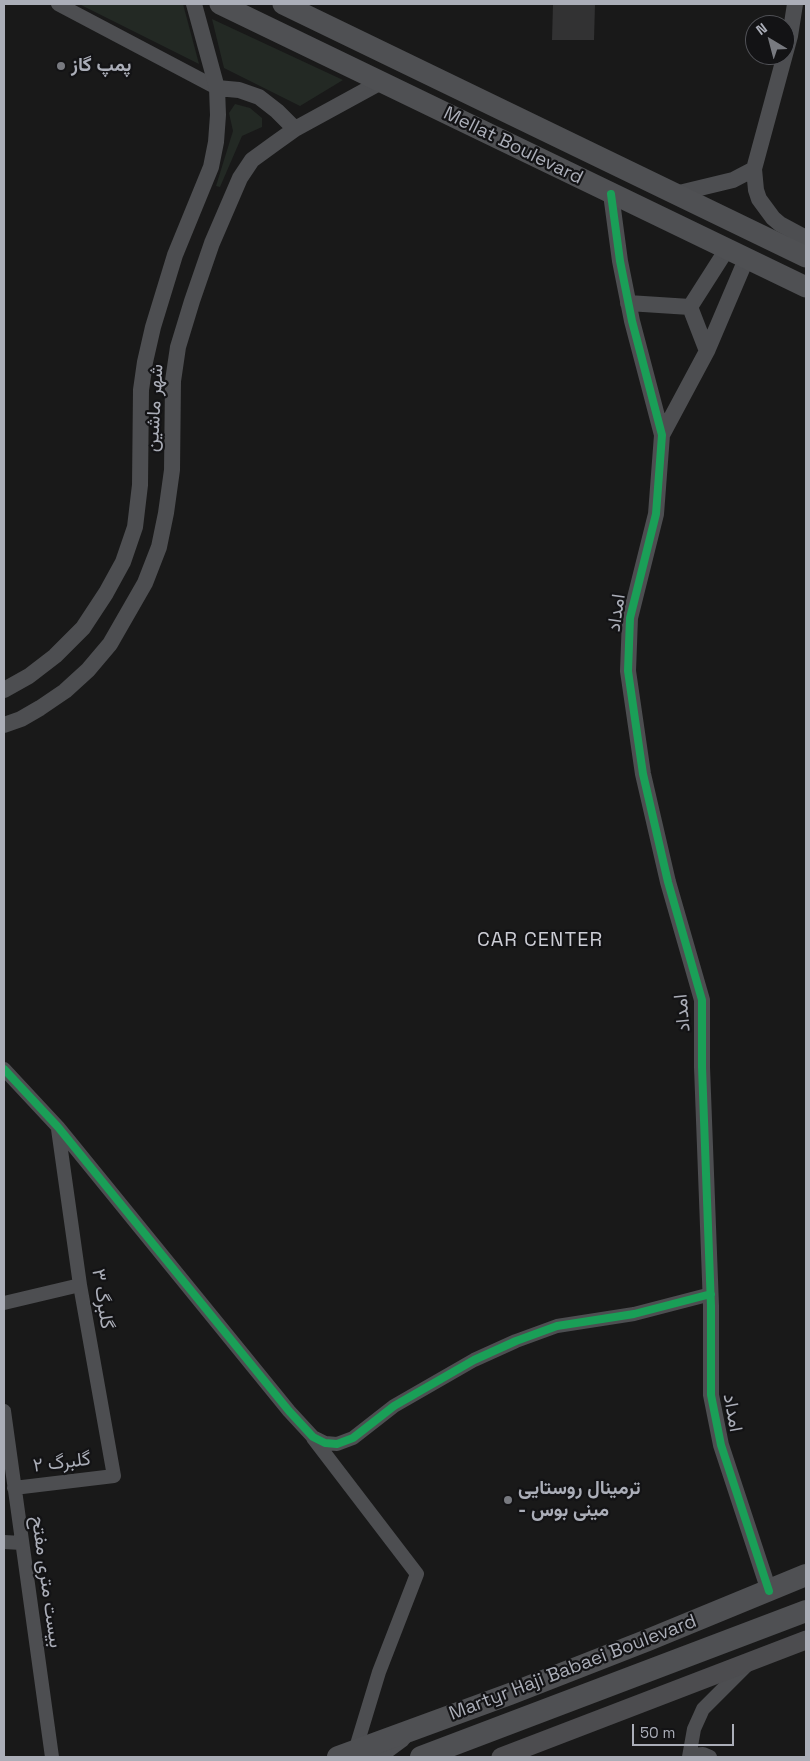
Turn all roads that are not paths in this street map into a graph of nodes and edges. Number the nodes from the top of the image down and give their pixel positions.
1 (58, 4) edge
2 (194, 4) edge
3 (220, 4) edge
4 (283, 4) edge
5 (795, 4) edge
6 (381, 82) junction
7 (217, 88) junction
8 (295, 129) junction
9 (754, 169) junction
10 (611, 194) junction
11 (675, 194) junction
12 (737, 224) junction
13 (757, 234) junction
14 (806, 238) edge
15 (727, 249) junction
16 (806, 257) edge
17 (747, 258) junction
18 (806, 287) edge
19 (628, 303) junction
20 (690, 307) junction
21 (707, 351) junction
22 (662, 435) junction
23 (4, 690) edge
24 (4, 725) edge
25 (4, 1069) edge
26 (58, 1127) junction
27 (80, 1285) junction
28 (711, 1294) junction
29 (4, 1303) edge
30 (4, 1411) edge
31 (313, 1437) junction
32 (114, 1476) joint
33 (14, 1488) junction
34 (4, 1542) edge
35 (22, 1543) junction
36 (806, 1575) edge
37 (769, 1591) junction
38 (806, 1612) edge
39 (806, 1640) edge
40 (750, 1661) junction
41 (506, 1725) junction
42 (356, 1755) edge
43 (509, 1756) edge
44 (690, 1756) edge
45 (52, 1757) edge
46 (422, 1757) edge
47 (710, 1757) edge

1 - 7 street
2 - 7 street, شهر ماشین
3 - 6 main road, Mellat Boulevard
4 - 11 main road, Mellat Boulevard
5 - 9 street
6 - 8 street, شهر ماشین
6 - 10 main road, Mellat Boulevard
7 - 8 street
7 - 23 street, شهر ماشین
8 - 24 street, شهر ماشین
9 - 11 street
9 - 14 street
10 - 15 main road, Mellat Boulevard
10 - 19 street
11 - 12 main road, Mellat Boulevard
12 - 13 main road, Mellat Boulevard
12 - 15 main road
13 - 16 main road, Mellat Boulevard
13 - 17 main road
15 - 17 main road, Mellat Boulevard
15 - 20 street
17 - 18 main road, Mellat Boulevard
17 - 21 street
19 - 20 street
19 - 22 street
20 - 21 street
21 - 22 street
22 - 28 street, امداد
25 - 26 street
26 - 27 street, گلبرگ ۳
26 - 31 street
27 - 29 street
27 - 32 street, گلبرگ ۳
28 - 31 street
28 - 37 street, امداد
30 - 33 street, بیست متری مفتح
31 - 42 street
32 - 33 street, گلبرگ ۲
33 - 35 street, بیست متری مفتح
34 - 35 street
35 - 45 street, بیست متری مفتح
36 - 37 highway, Martyr Haji Babaei Boulevard
37 - 42 highway, Martyr Haji Babaei Boulevard
38 - 41 highway, Martyr Haji Babaei Boulevard
39 - 40 main road
40 - 43 main road
40 - 44 street
41 - 43 main road
41 - 46 highway, Martyr Haji Babaei Boulevard
44 - 47 street

